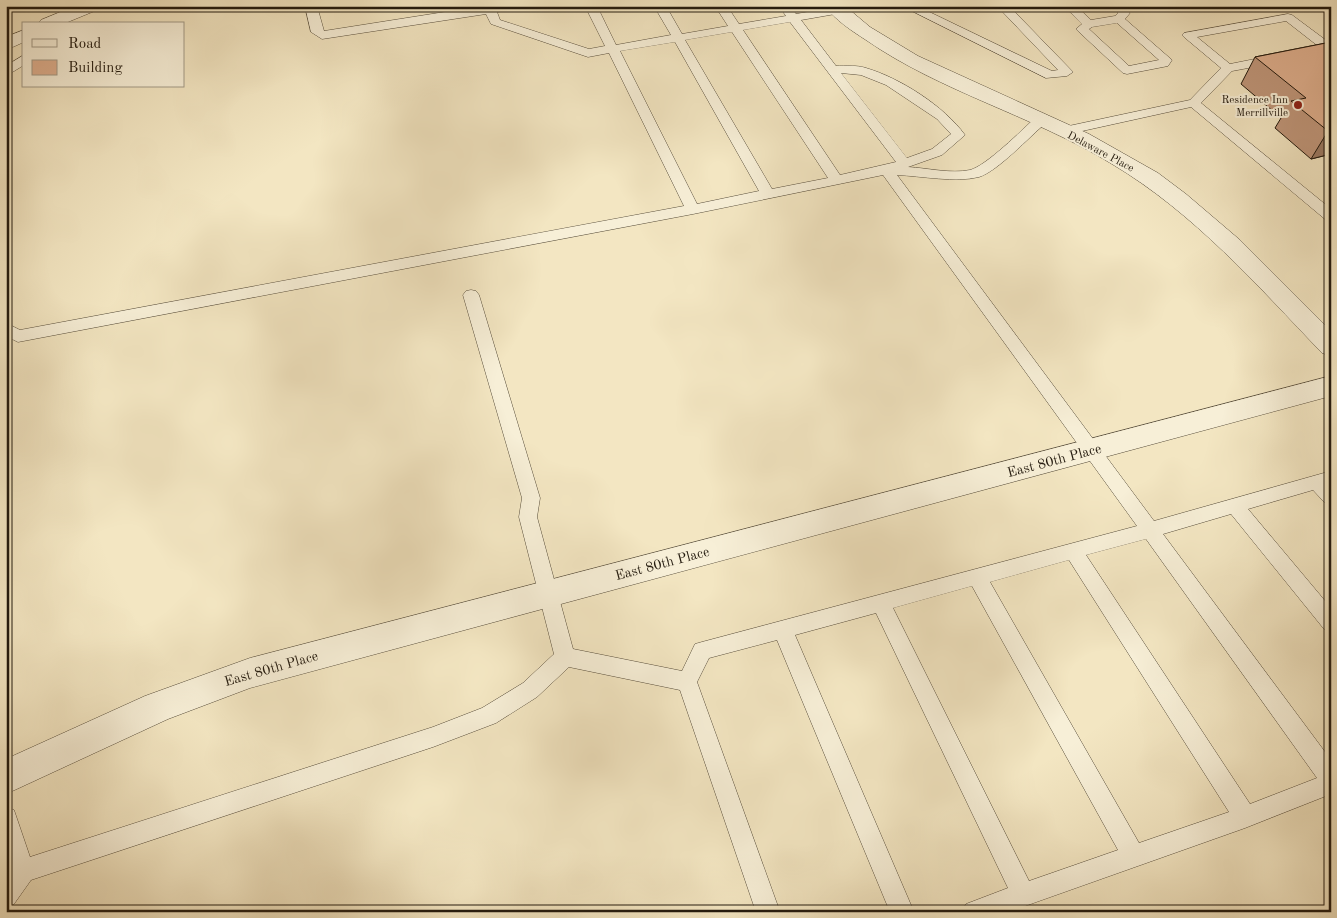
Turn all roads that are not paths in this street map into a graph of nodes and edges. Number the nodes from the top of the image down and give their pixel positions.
1 (91, 6) edge
2 (311, 6) edge
3 (516, 6) edge
4 (591, 6) edge
5 (660, 6) edge
6 (721, 6) edge
7 (784, 6) edge
8 (864, 6) edge
9 (907, 6) edge
10 (1002, 6) edge
11 (1069, 6) edge
12 (1117, 6) edge
13 (490, 8) edge
14 (836, 8) edge
15 (793, 18) junction
16 (1119, 19) junction
17 (64, 20) edge
18 (1089, 24) junction
19 (735, 28) junction
20 (22, 36) edge
21 (678, 38) junction
22 (6, 44) edge
23 (612, 49) junction
24 (1301, 53) edge
25 (1283, 57) edge
26 (22, 61) edge
27 (1228, 68) junction
28 (832, 69) junction
29 (6, 72) edge
30 (1194, 103) junction
31 (1041, 120) junction
32 (1064, 131) junction
33 (904, 164) junction
34 (886, 170) junction
35 (836, 180) junction
36 (768, 194) junction
37 (693, 209) junction
38 (1331, 217) edge
39 (471, 295) dead end
40 (6, 329) edge
41 (1331, 347) edge
42 (1331, 386) edge
43 (1093, 450) junction
44 (1324, 480) edge
45 (1331, 498) edge
46 (1235, 506) junction
47 (1150, 530) junction
48 (1074, 551) junction
49 (978, 577) junction
50 (547, 593) junction
51 (881, 603) junction
52 (1331, 623) edge
53 (783, 629) junction
54 (565, 657) junction
55 (687, 682) junction
56 (6, 777) edge
57 (1331, 779) edge
58 (1331, 783) edge
59 (1245, 817) junction
60 (6, 818) edge
61 (1134, 856) junction
62 (23, 871) junction
63 (1023, 894) junction
64 (6, 896) edge
65 (768, 912) edge
66 (902, 912) edge
67 (974, 912) edge

1 - 17 street
2 - 13 lane
3 - 13 lane
4 - 23 lane
5 - 21 lane
6 - 19 lane
7 - 15 lane
8 - 14 lane
9 - 10 lane
11 - 18 lane
12 - 16 lane
13 - 23 lane
14 - 15 lane
14 - 31 street, Delaware Place
15 - 19 lane
15 - 28 lane
16 - 18 lane
16 - 18 lane
19 - 21 lane
19 - 35 lane
20 - 22 street
21 - 23 lane
21 - 36 lane
23 - 37 lane
24 - 27 lane
25 - 27 lane
26 - 29 lane
27 - 30 lane
28 - 33 lane
28 - 33 lane
30 - 32 lane
30 - 38 lane
31 - 32 street, Delaware Place
31 - 34 lane
32 - 41 street, Delaware Place
33 - 34 lane
34 - 35 lane
34 - 43 lane
35 - 36 lane
36 - 37 lane
37 - 40 lane
39 - 50 lane
42 - 43 street, East 80th Place
43 - 47 lane
43 - 50 street, East 80th Place
44 - 45 lane
44 - 46 lane
46 - 47 lane
46 - 52 lane
47 - 48 lane
47 - 57 lane
48 - 49 lane
48 - 59 lane
49 - 51 lane
49 - 61 lane
50 - 54 lane
50 - 56 street, East 80th Place
51 - 53 lane
51 - 63 lane
53 - 55 lane
53 - 66 lane
54 - 55 lane
54 - 62 lane
55 - 65 lane
58 - 59 lane
59 - 61 lane
60 - 62 lane
61 - 63 lane
62 - 64 lane
63 - 67 lane

